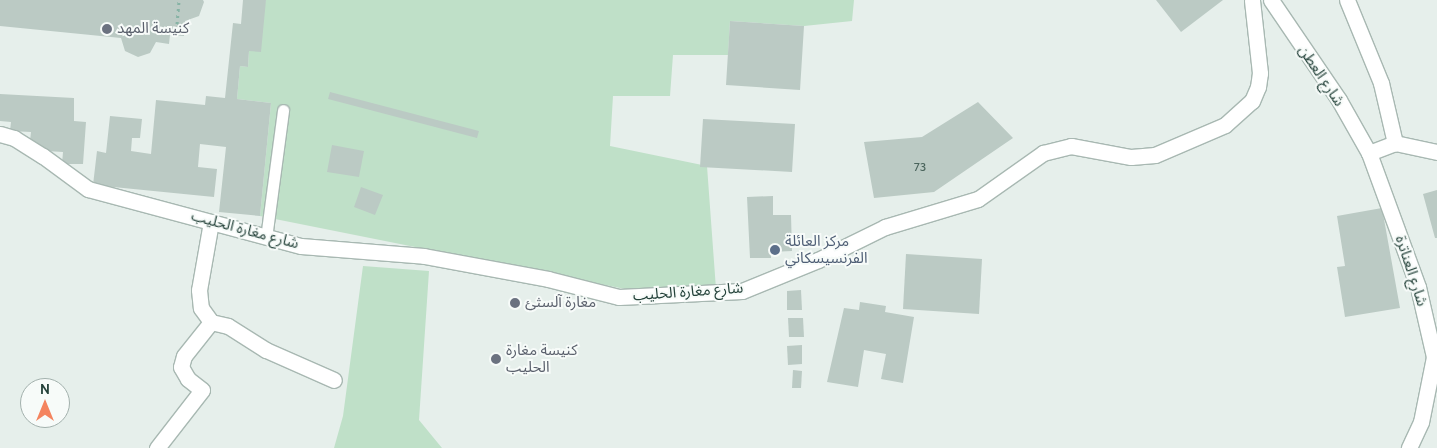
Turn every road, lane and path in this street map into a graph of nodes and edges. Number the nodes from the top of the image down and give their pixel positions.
1 (179, 0) edge
2 (1252, 0) edge
3 (1271, 0) edge
4 (1347, 0) edge
5 (177, 24) dead end
6 (283, 110) dead end
7 (0, 134) edge
8 (1395, 143) junction
9 (1437, 152) edge
10 (1369, 153) junction
11 (211, 222) junction
12 (266, 238) junction
13 (211, 322) junction
14 (334, 380) dead end
15 (157, 448) edge
16 (1409, 448) edge

1 - 5 path
2 - 12 street, شارع مغارة الحليب
3 - 10 street, شارع العطن
4 - 8 street
6 - 12 lane
7 - 11 street, شارع مغارة الحليب
8 - 9 street
8 - 10 street
10 - 16 street, شارع العناترة
11 - 12 street, شارع مغارة الحليب
11 - 13 street
13 - 14 street
13 - 15 street

